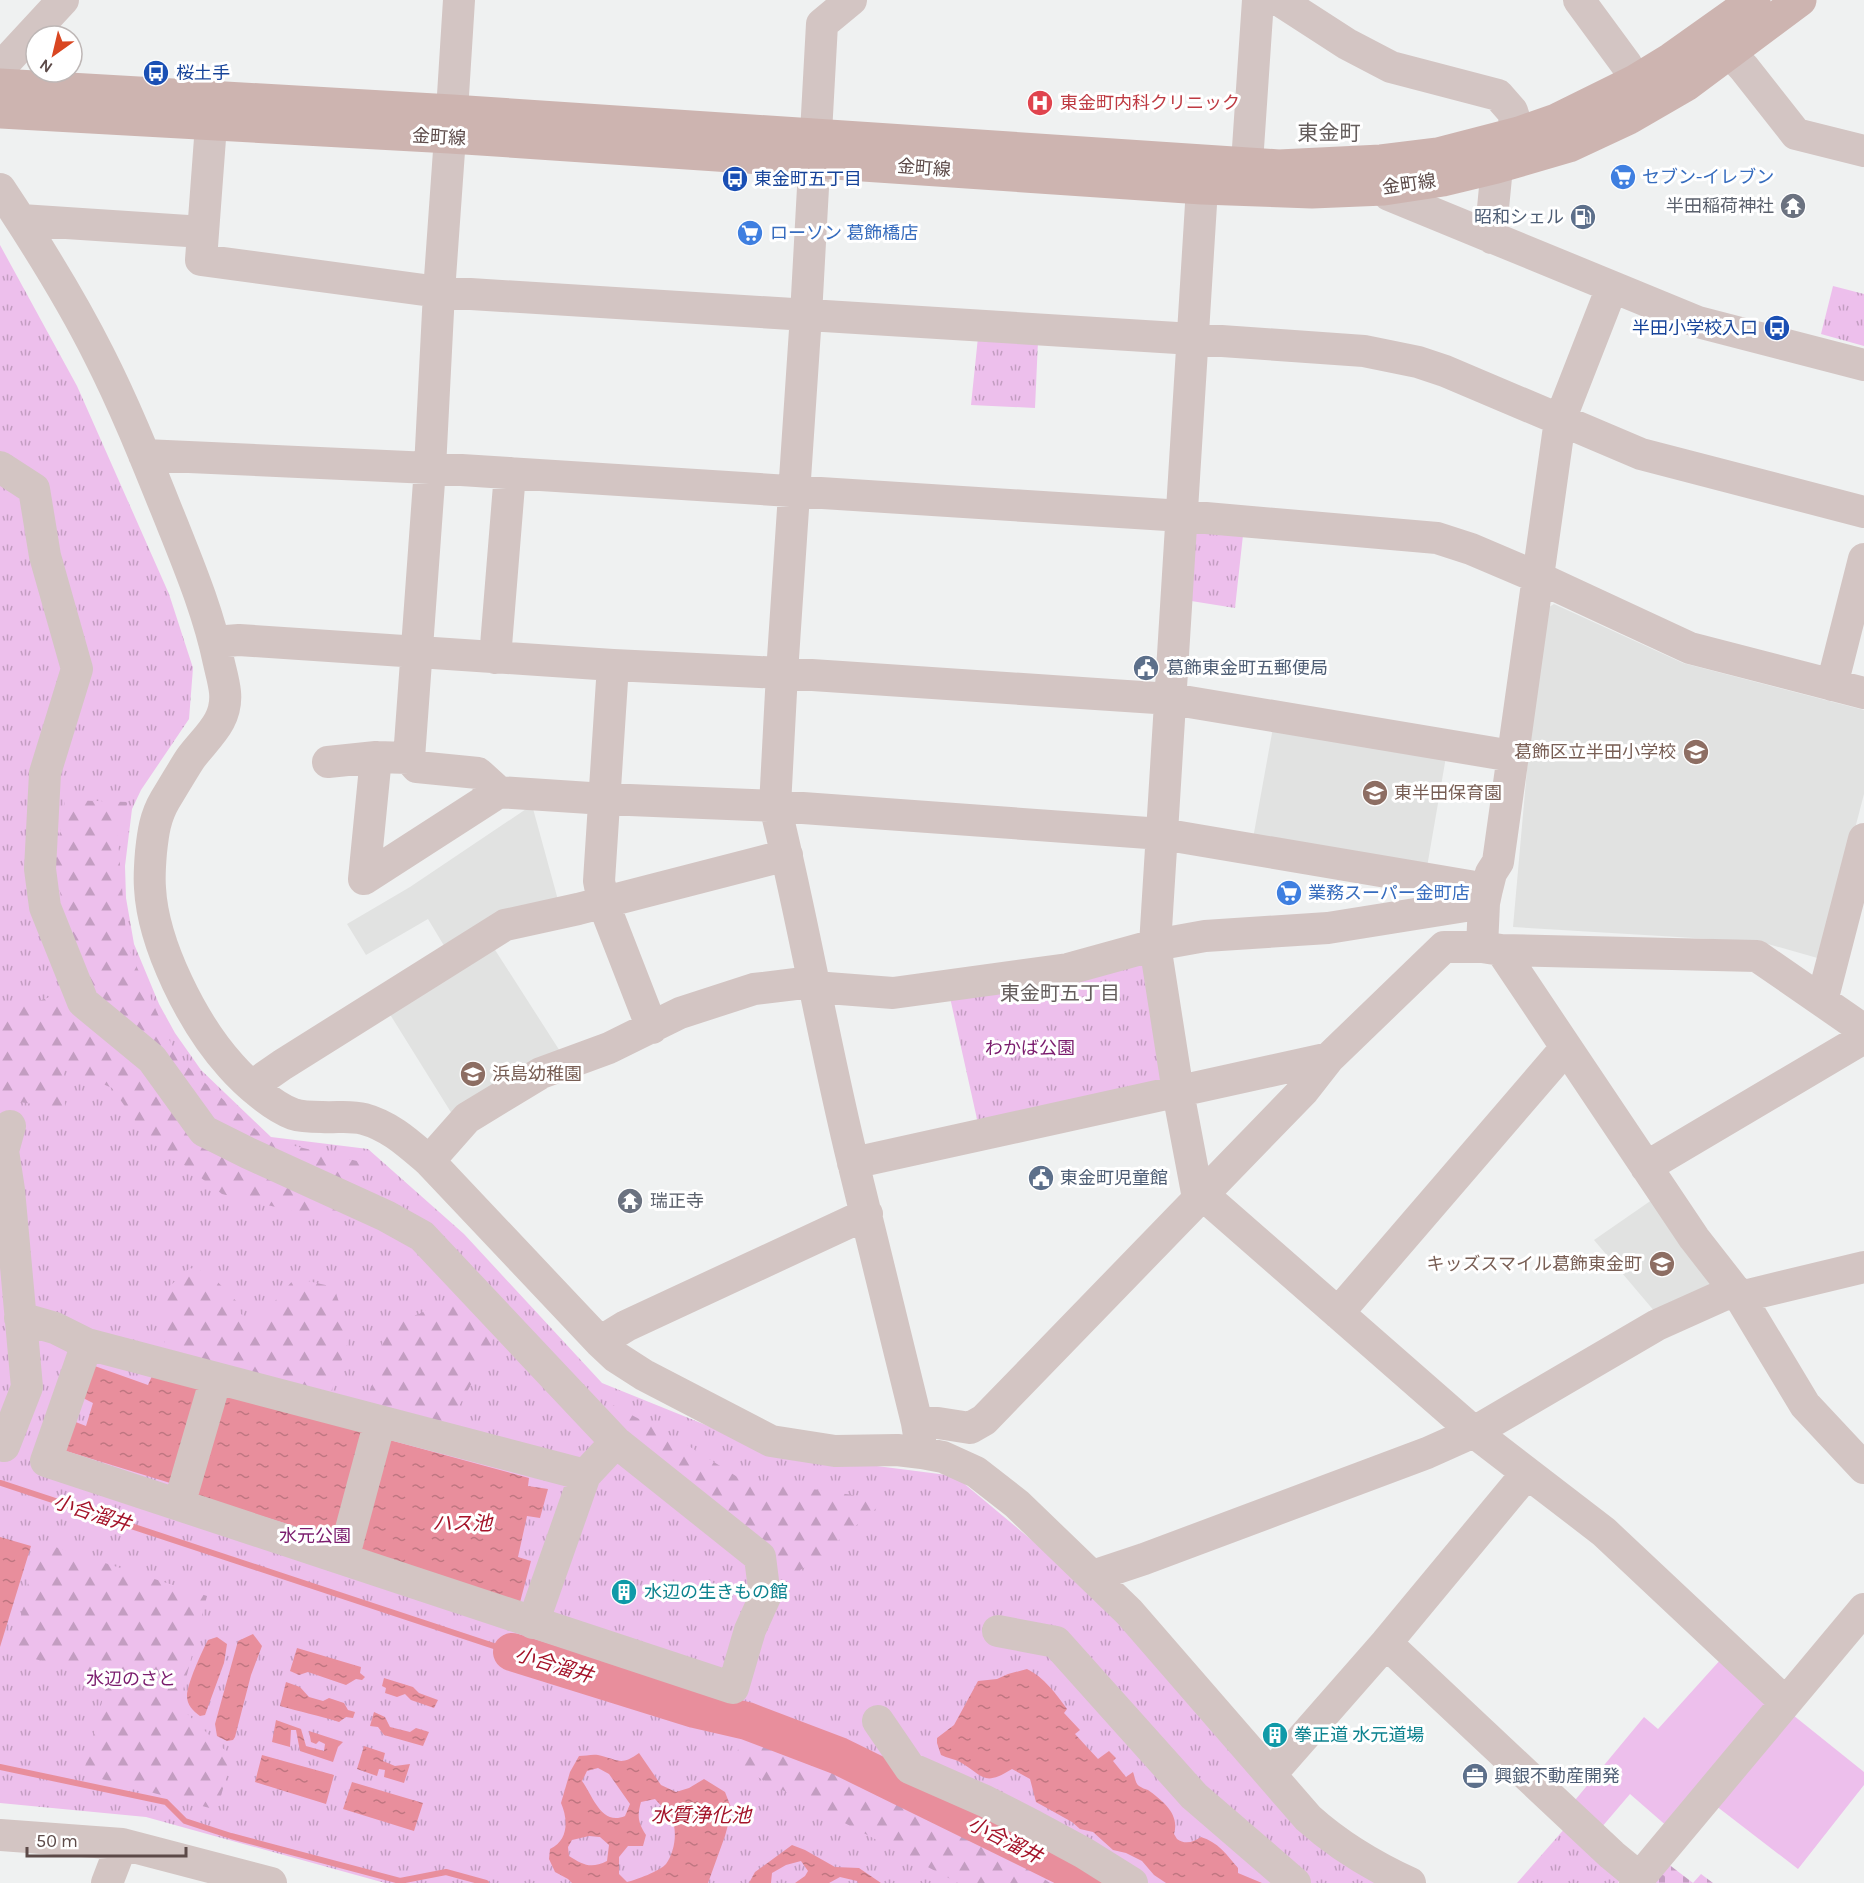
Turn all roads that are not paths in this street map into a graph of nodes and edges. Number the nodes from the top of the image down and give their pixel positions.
1 (63, 0) edge
2 (459, 0) edge
3 (851, 0) edge
4 (1258, 0) edge
5 (1279, 0) edge
6 (1579, 0) edge
7 (1754, 0) edge
8 (1800, 0) edge
9 (1729, 52) junction
10 (0, 68) edge
11 (1635, 81) junction
12 (0, 85) edge
13 (0, 112) edge
14 (451, 124) junction
15 (211, 125) junction
16 (1519, 133) junction
17 (815, 148) junction
18 (1864, 151) edge
19 (1246, 163) junction
20 (1497, 166) junction
21 (1383, 175) junction
22 (1202, 188) junction
23 (0, 189) edge
24 (21, 220) junction
25 (203, 232) junction
26 (1492, 238) junction
27 (1612, 287) junction
28 (439, 292) junction
29 (806, 315) junction
30 (1193, 339) junction
31 (1864, 365) edge
32 (1560, 420) junction
33 (144, 454) junction
34 (0, 467) edge
35 (430, 468) junction
36 (510, 473) junction
37 (794, 492) junction
38 (1864, 512) edge
39 (1183, 516) junction
40 (1864, 559) edge
41 (1537, 577) junction
42 (214, 642) junction
43 (416, 652) junction
44 (495, 658) junction
45 (613, 665) junction
46 (782, 673) junction
47 (1832, 685) junction
48 (1864, 693) edge
49 (1170, 699) junction
50 (1512, 756) junction
51 (376, 757) junction
52 (409, 758) junction
53 (328, 762) dead end
54 (499, 792) junction
55 (605, 799) junction
56 (775, 806) junction
57 (1162, 834) junction
58 (1864, 839) edge
59 (787, 855) junction
60 (1486, 896) junction
61 (1857, 896) edge
62 (603, 902) junction
63 (1155, 945) junction
64 (1491, 948) junction
65 (813, 984) junction
66 (1822, 1001) junction
67 (652, 1028) junction
68 (1864, 1030) edge
69 (1864, 1038) edge
70 (1566, 1048) junction
71 (1329, 1058) junction
72 (252, 1086) junction
73 (1178, 1092) junction
74 (10, 1126) dead end
75 (429, 1161) junction
76 (853, 1163) junction
77 (1647, 1167) junction
78 (1200, 1196) junction
79 (867, 1214) junction
80 (1864, 1267) edge
81 (1737, 1294) junction
82 (1338, 1313) junction
83 (20, 1318) junction
84 (600, 1342) junction
85 (87, 1344) junction
86 (216, 1378) junction
87 (380, 1421) junction
88 (1474, 1432) junction
89 (919, 1438) junction
90 (616, 1442) junction
91 (2, 1445) edge
92 (46, 1461) junction
93 (1864, 1468) edge
94 (1527, 1473) junction
95 (585, 1475) junction
96 (179, 1505) junction
97 (343, 1559) junction
98 (1093, 1576) junction
99 (1864, 1609) edge
100 (533, 1623) junction
101 (998, 1631) dead end
102 (1386, 1644) junction
103 (1785, 1702) junction
104 (878, 1721) dead end
105 (1272, 1774) junction
106 (0, 1835) edge
107 (122, 1844) junction
108 (1637, 1880) edge
109 (254, 1881) edge
110 (107, 1883) edge
111 (1132, 1883) edge
112 (1296, 1883) edge
113 (1410, 1883) edge

1 - 10 street
2 - 14 street
3 - 17 street
4 - 19 street
5 - 16 street
6 - 11 street
7 - 11 main road, 金町線
8 - 9 main road, 金町線
9 - 18 street
9 - 20 main road, 金町線
11 - 16 main road, 金町線
12 - 14 main road, 金町線
13 - 15 main road, 金町線
14 - 15 main road, 金町線
14 - 17 main road, 金町線
14 - 28 street
15 - 25 street
16 - 21 main road, 金町線
17 - 19 main road, 金町線
17 - 22 main road, 金町線
17 - 29 street
19 - 21 main road, 金町線
20 - 21 main road, 金町線
20 - 26 street
21 - 22 main road, 金町線
21 - 26 street
22 - 30 street
23 - 24 street
24 - 25 street
24 - 33 street
25 - 28 street
26 - 27 street
27 - 31 street
27 - 32 street
28 - 29 street
28 - 35 street
29 - 30 street
29 - 37 street
30 - 32 street
30 - 39 street
32 - 38 street
32 - 41 street
33 - 35 street
33 - 42 street
34 - 90 street
35 - 36 street
35 - 43 street
36 - 37 street
36 - 44 street
37 - 39 street
37 - 46 street
39 - 41 street
39 - 49 street
40 - 47 street
41 - 47 street
41 - 50 street
42 - 43 street
42 - 72 street
43 - 44 street
43 - 52 street
44 - 45 street
45 - 46 street
45 - 55 street
46 - 49 street
46 - 56 street
47 - 48 street
49 - 50 street
49 - 57 street
50 - 60 street
51 - 52 street
51 - 53 street
51 - 54 street
52 - 54 street
54 - 55 street
55 - 56 street
55 - 62 street
56 - 57 street
56 - 59 street
57 - 60 street
57 - 63 street
58 - 61 street
59 - 62 street
59 - 65 street
60 - 63 street
60 - 64 street
61 - 66 street
62 - 67 street
62 - 72 street
63 - 65 street
63 - 73 street
64 - 66 street
64 - 70 street
64 - 71 street
65 - 67 street
65 - 76 street
66 - 68 street
67 - 75 street
69 - 77 street
70 - 77 street
70 - 82 street
71 - 73 street
71 - 78 street
72 - 75 street
73 - 76 street
73 - 78 street
74 - 83 street
75 - 84 street
76 - 79 street
77 - 81 street
78 - 82 street
78 - 89 street
79 - 84 street
79 - 89 street
80 - 81 street
81 - 88 street
81 - 93 street
82 - 88 street
83 - 85 street
83 - 91 street
84 - 89 street
85 - 86 street
85 - 92 street
86 - 87 street
86 - 96 street
87 - 95 street
87 - 97 street
88 - 94 street
88 - 98 street
89 - 98 street
90 - 95 street
90 - 100 street
91 - 92 street
92 - 96 street
94 - 102 street
94 - 103 street
95 - 100 street
96 - 97 street
97 - 100 street
98 - 105 street
99 - 103 street
101 - 112 street
102 - 105 street
102 - 108 street
103 - 108 street
104 - 111 street
105 - 113 street
106 - 107 street
107 - 109 street
107 - 110 street

